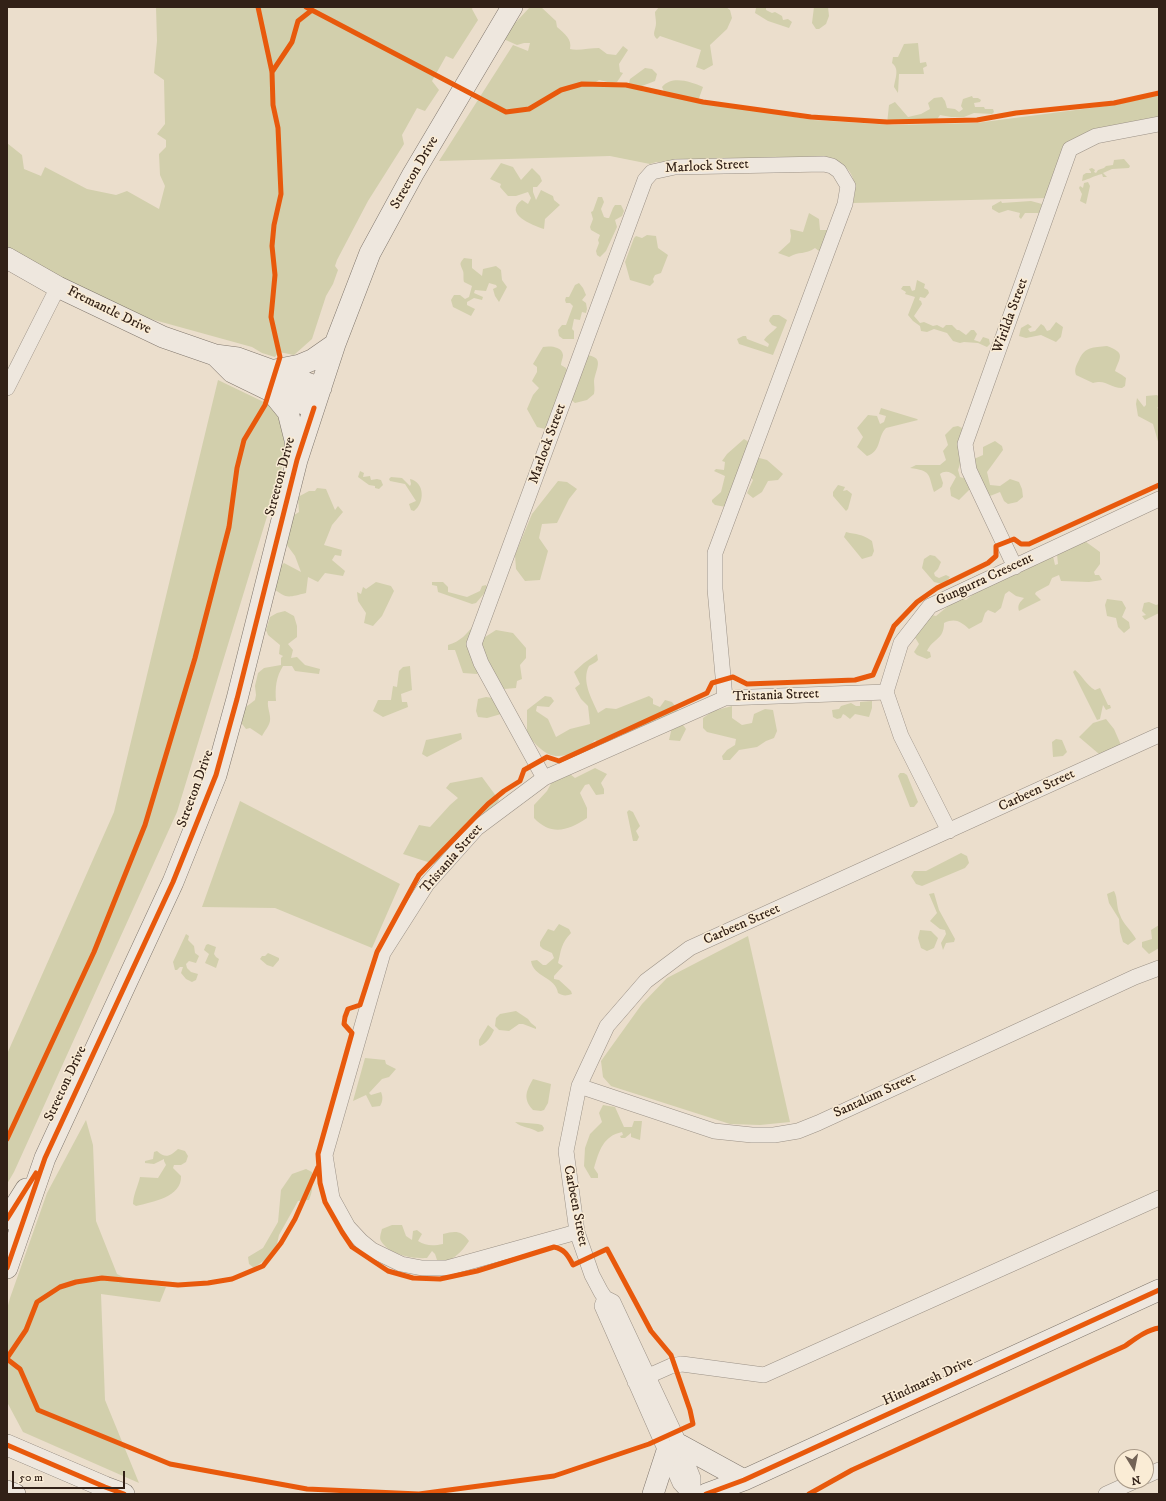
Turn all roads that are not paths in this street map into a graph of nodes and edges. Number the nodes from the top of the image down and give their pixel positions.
1 (512, 7) edge
2 (1159, 124) edge
3 (7, 258) edge
4 (58, 287) junction
5 (335, 344) junction
6 (272, 380) junction
7 (7, 388) edge
8 (321, 388) junction
9 (314, 408) junction
10 (297, 460) junction
11 (1159, 499) edge
12 (1015, 567) junction
13 (886, 692) junction
14 (725, 698) junction
15 (1159, 736) edge
16 (544, 778) junction
17 (949, 831) junction
18 (1159, 968) edge
19 (579, 1086) junction
20 (45, 1158) junction
21 (1159, 1198) edge
22 (7, 1219) edge
23 (577, 1232) junction
24 (7, 1268) edge
25 (1159, 1290) edge
26 (641, 1379) junction
27 (9, 1444) edge
28 (673, 1448) junction
29 (744, 1480) junction
30 (1117, 1489) edge
31 (7, 1491) edge
32 (15, 1494) edge
33 (124, 1494) edge
34 (653, 1494) edge
35 (690, 1494) edge
36 (693, 1494) edge
37 (706, 1494) edge
38 (1106, 1494) edge

1 - 5 main road, Streeton Drive
2 - 12 street, Wirilda Street
3 - 4 main road, Fremantle Drive
4 - 6 main road, Fremantle Drive
4 - 7 street
5 - 6 main road
5 - 8 main road, Streeton Drive
6 - 8 main road, Fremantle Drive
6 - 9 main road, Fremantle Drive
6 - 10 main road
8 - 9 main road, Streeton Drive
9 - 10 main road, Streeton Drive
10 - 20 main road, Streeton Drive
11 - 12 street, Gungurra Crescent
12 - 13 street, Gungurra Crescent
13 - 14 street, Tristania Street
13 - 17 street
14 - 16 street, Tristania Street
14 - 16 street, Marlock Street
15 - 17 street, Carbeen Street
16 - 23 street, Tristania Street
17 - 19 street, Carbeen Street
18 - 19 street, Santalum Street
19 - 23 street, Carbeen Street
20 - 22 main road, Streeton Drive
20 - 24 main road, Streeton Drive
21 - 26 street
23 - 26 street, Carbeen Street
25 - 29 main road, Hindmarsh Drive
26 - 28 street, Carbeen Street
27 - 33 main road
28 - 29 main road
28 - 34 main road
28 - 35 street, Carbeen Street
28 - 36 street, Carbeen Street
29 - 37 main road, Hindmarsh Drive
30 - 38 street
31 - 32 main road

